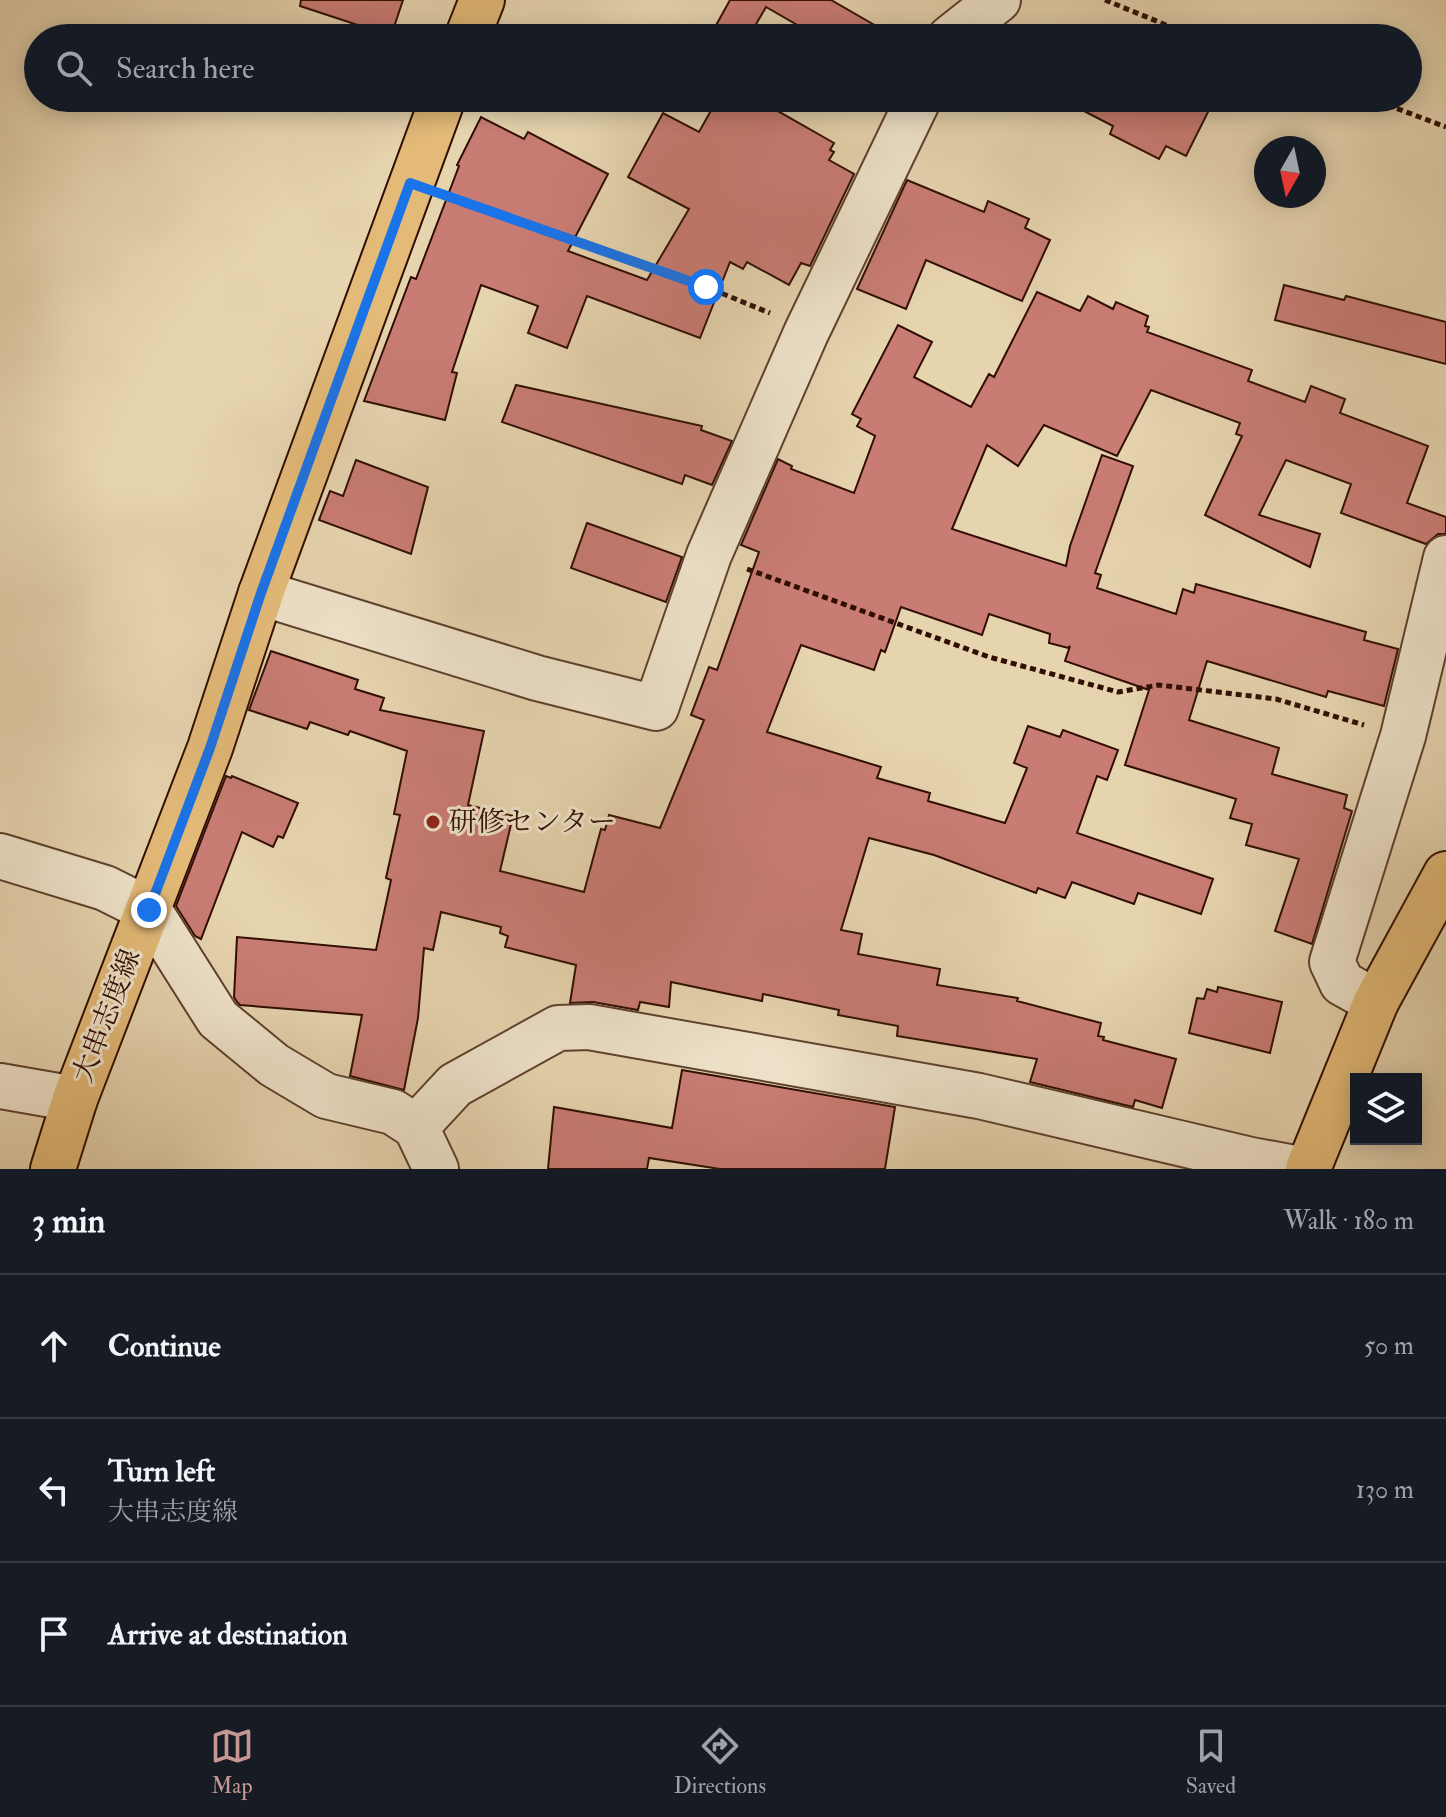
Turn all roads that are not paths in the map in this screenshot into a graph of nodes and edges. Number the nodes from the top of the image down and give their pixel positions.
1 (482, 0) edge
2 (998, 0) edge
3 (473, 24) edge
4 (968, 24) edge
5 (438, 112) edge
6 (912, 112) edge
7 (1446, 558) edge
8 (261, 593) junction
9 (1420, 715) edge
10 (0, 856) edge
11 (1446, 874) edge
12 (149, 910) junction
13 (1376, 1002) junction
14 (0, 1086) edge
15 (75, 1099) junction
16 (416, 1127) junction
17 (53, 1169) edge
18 (436, 1169) edge
19 (1300, 1169) edge
20 (1308, 1169) edge

1 - 3 main road
2 - 4 street
5 - 8 main road, 大串志度線
6 - 8 street
7 - 9 street
8 - 12 main road, 大串志度線
9 - 13 street
10 - 12 street
11 - 13 main road
12 - 15 main road, 大串志度線
12 - 16 street
13 - 20 main road
14 - 15 street
15 - 17 main road, 大串志度線
16 - 18 street
16 - 19 street

